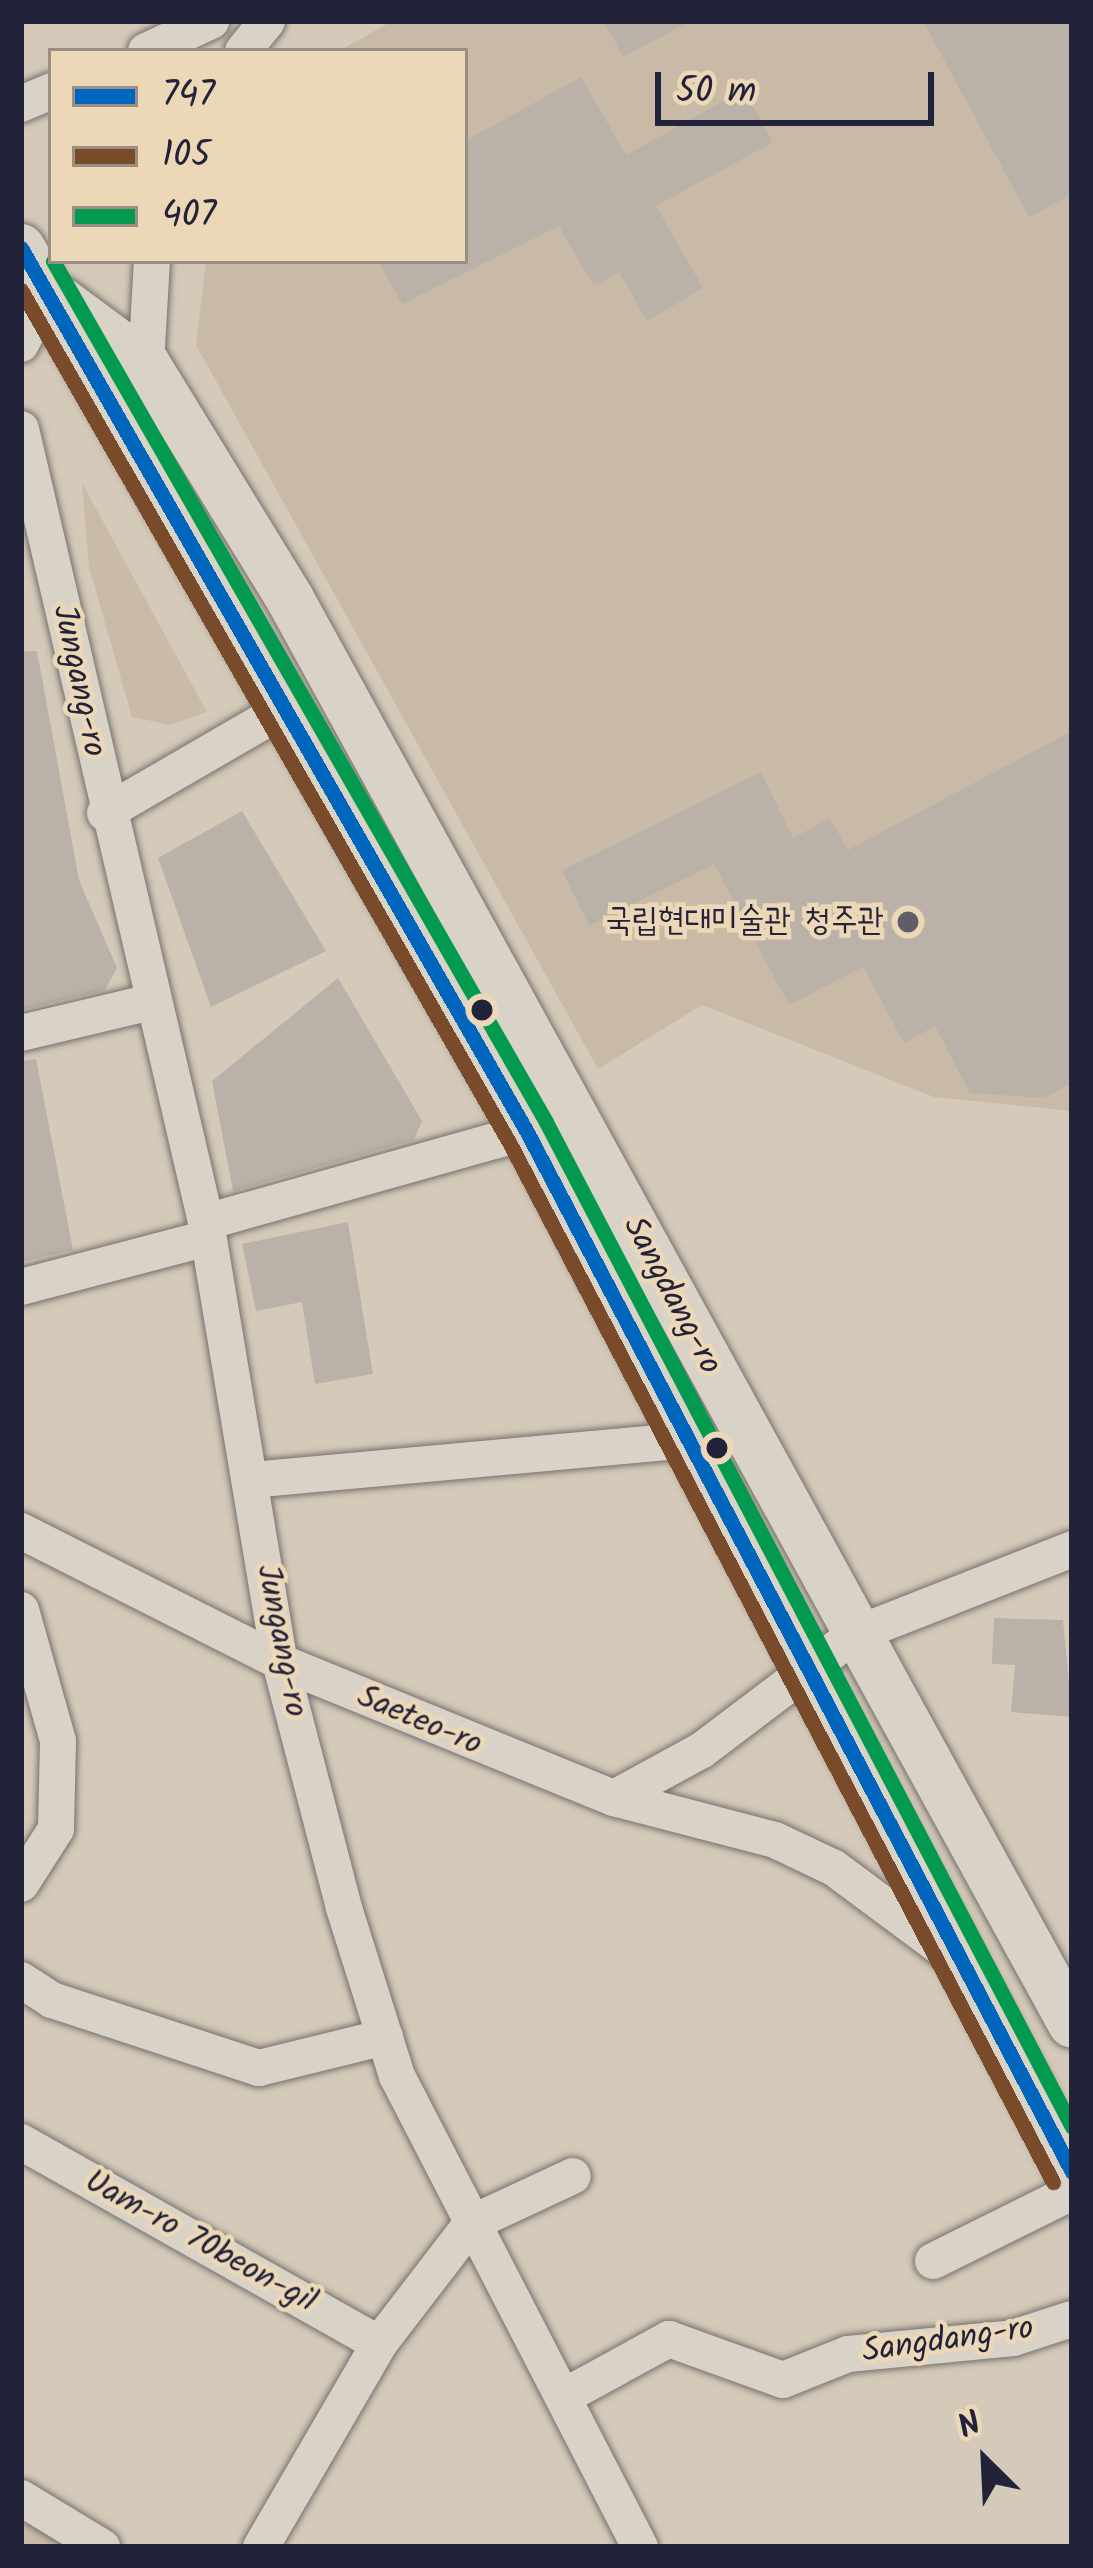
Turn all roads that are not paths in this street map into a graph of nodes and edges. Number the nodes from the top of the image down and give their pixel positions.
1 (211, 21) edge
2 (267, 21) edge
3 (152, 48) edge
4 (245, 48) edge
5 (21, 248) edge
6 (152, 264) edge
7 (48, 292) junction
8 (21, 344) edge
9 (146, 364) junction
10 (21, 429) edge
11 (286, 708) junction
12 (105, 813) junction
13 (152, 1002) junction
14 (21, 1033) edge
15 (527, 1132) junction
16 (207, 1230) junction
17 (21, 1287) edge
18 (687, 1441) junction
19 (251, 1480) junction
20 (21, 1532) edge
21 (1072, 1549) edge
22 (21, 1610) edge
23 (854, 1635) junction
24 (280, 1662) junction
25 (803, 1665) junction
26 (614, 1798) junction
27 (35, 1829) edge
28 (21, 1884) edge
29 (956, 1958) junction
30 (21, 1980) edge
31 (1072, 2024) edge
32 (385, 2037) junction
33 (21, 2142) edge
34 (1072, 2172) edge
35 (573, 2176) dead end
36 (1072, 2192) edge
37 (472, 2223) junction
38 (933, 2261) dead end
39 (1072, 2319) edge
40 (379, 2344) junction
41 (562, 2397) junction
42 (21, 2498) edge
43 (102, 2547) edge
44 (261, 2547) edge
45 (640, 2547) edge

1 - 3 street
2 - 4 street
5 - 7 main road, Sangdang-ro
6 - 9 street
7 - 8 street
7 - 9 main road, Sangdang-ro
7 - 11 main road, Sangdang-ro
9 - 23 main road, Sangdang-ro
10 - 12 street, Jungang-ro
11 - 12 street
11 - 15 main road, Sangdang-ro
12 - 13 street, Jungang-ro
13 - 14 street
13 - 16 street, Jungang-ro
15 - 16 street
15 - 18 main road, Sangdang-ro
16 - 17 street
16 - 19 street, Jungang-ro
18 - 19 street
18 - 25 main road, Sangdang-ro
19 - 24 street, Jungang-ro
20 - 24 street, Saeteo-ro
21 - 23 street
22 - 27 street
23 - 25 street
23 - 31 main road, Sangdang-ro
24 - 26 street, Saeteo-ro
24 - 32 street, Jungang-ro
25 - 26 street
25 - 29 main road, Sangdang-ro
26 - 29 street, Saeteo-ro
27 - 28 street
29 - 34 main road, Sangdang-ro
30 - 32 street
32 - 37 street, Jungang-ro
33 - 40 street, Uam-ro 70beon-gil
35 - 37 street
36 - 38 street
37 - 40 street
37 - 41 street, Jungang-ro
39 - 41 street, Sangdang-ro
40 - 44 street
41 - 45 street, Jungang-ro
42 - 43 street

